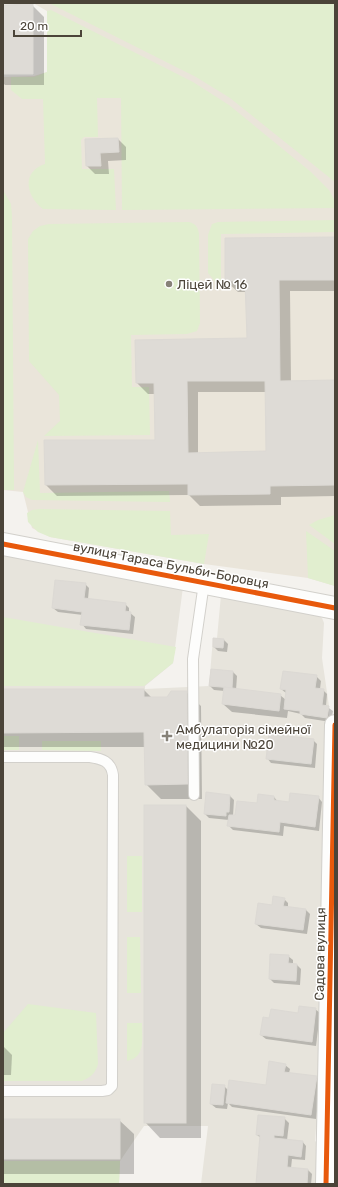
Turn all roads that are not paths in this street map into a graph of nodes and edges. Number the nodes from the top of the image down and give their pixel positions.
1 (3, 544) edge
2 (204, 583) junction
3 (335, 608) edge
4 (335, 725) edge
5 (3, 757) edge
6 (194, 795) dead end
7 (3, 1091) edge
8 (326, 1184) edge

1 - 2 street, вулиця Тараса Бульби-Боровця
2 - 3 street, вулиця Тараса Бульби-Боровця
2 - 6 lane
4 - 8 street, Садова вулиця
5 - 7 lane

